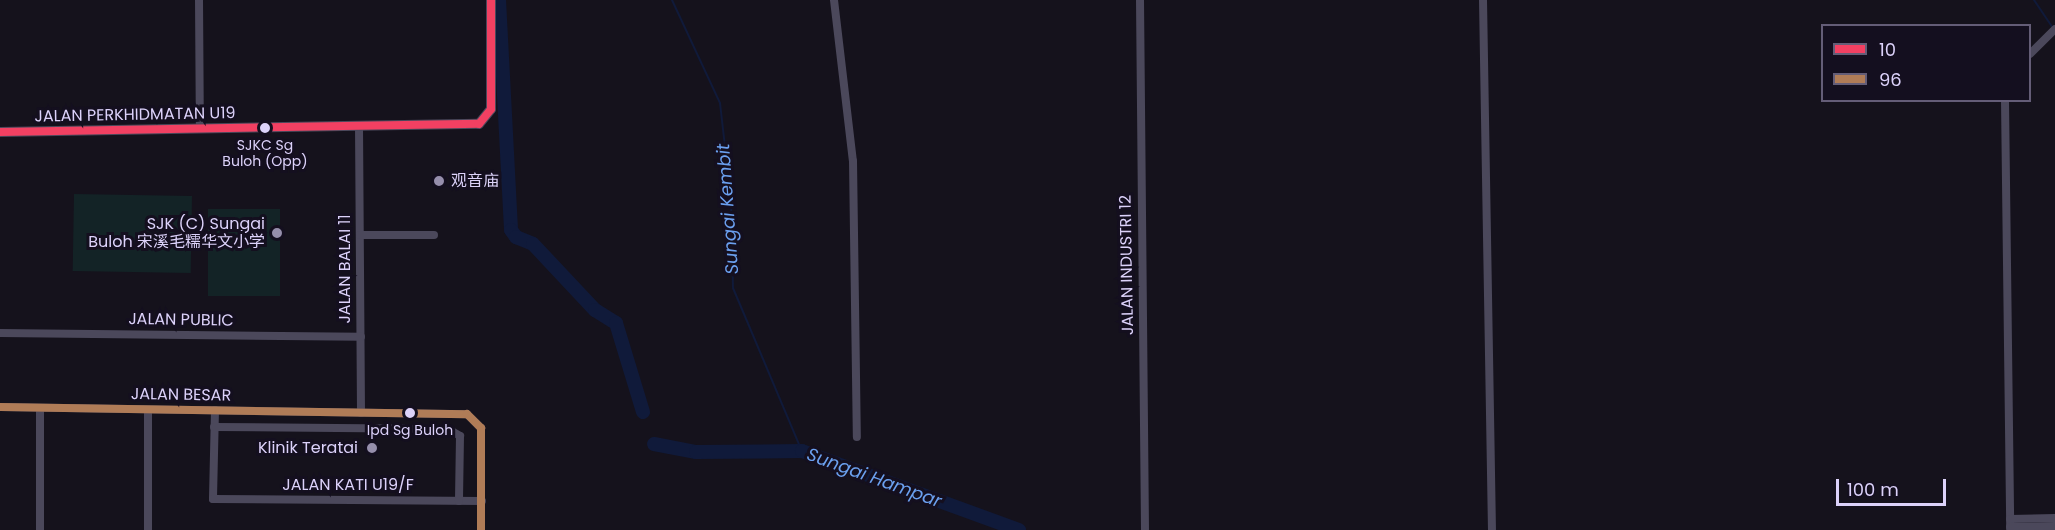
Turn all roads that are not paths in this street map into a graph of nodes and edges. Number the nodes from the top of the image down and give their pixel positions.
1 (199, 0) edge
2 (491, 0) edge
3 (834, 0) edge
4 (1140, 0) edge
5 (1483, 0) edge
6 (2055, 29) edge
7 (2031, 53) edge
8 (2005, 102) edge
9 (359, 126) junction
10 (200, 129) junction
11 (0, 132) edge
12 (360, 235) junction
13 (434, 235) dead end
14 (0, 333) edge
15 (361, 337) junction
16 (0, 407) edge
17 (40, 408) junction
18 (148, 410) junction
19 (214, 410) junction
20 (361, 412) junction
21 (214, 427) junction
22 (857, 437) dead end
23 (459, 501) junction
24 (482, 501) junction
25 (2055, 518) edge
26 (2010, 525) edge
27 (2055, 526) edge
28 (40, 530) edge
29 (148, 530) edge
30 (481, 530) edge
31 (1145, 530) edge
32 (1492, 530) edge

1 - 10 street
2 - 9 street, JALAN PERKHIDMATAN U19
3 - 22 street
4 - 31 street, JALAN INDUSTRI 12
5 - 32 street
6 - 7 street
8 - 26 street
9 - 10 street, JALAN PERKHIDMATAN U19
9 - 12 street, JALAN BALAI 11
10 - 11 street, JALAN PERKHIDMATAN U19
12 - 13 street
12 - 15 street, JALAN BALAI 11
14 - 15 street, JALAN PUBLIC
15 - 20 street, JALAN BALAI 11
16 - 17 street, JALAN BESAR
17 - 18 street, JALAN BESAR
17 - 28 street
18 - 19 street, JALAN BESAR
18 - 29 street
19 - 20 street, JALAN BESAR
19 - 21 street
20 - 24 street, JALAN BESAR
21 - 23 street
21 - 23 street, JALAN KATI U19/F
23 - 24 street, JALAN KATI U19/F
24 - 30 street
25 - 26 street
26 - 27 street

